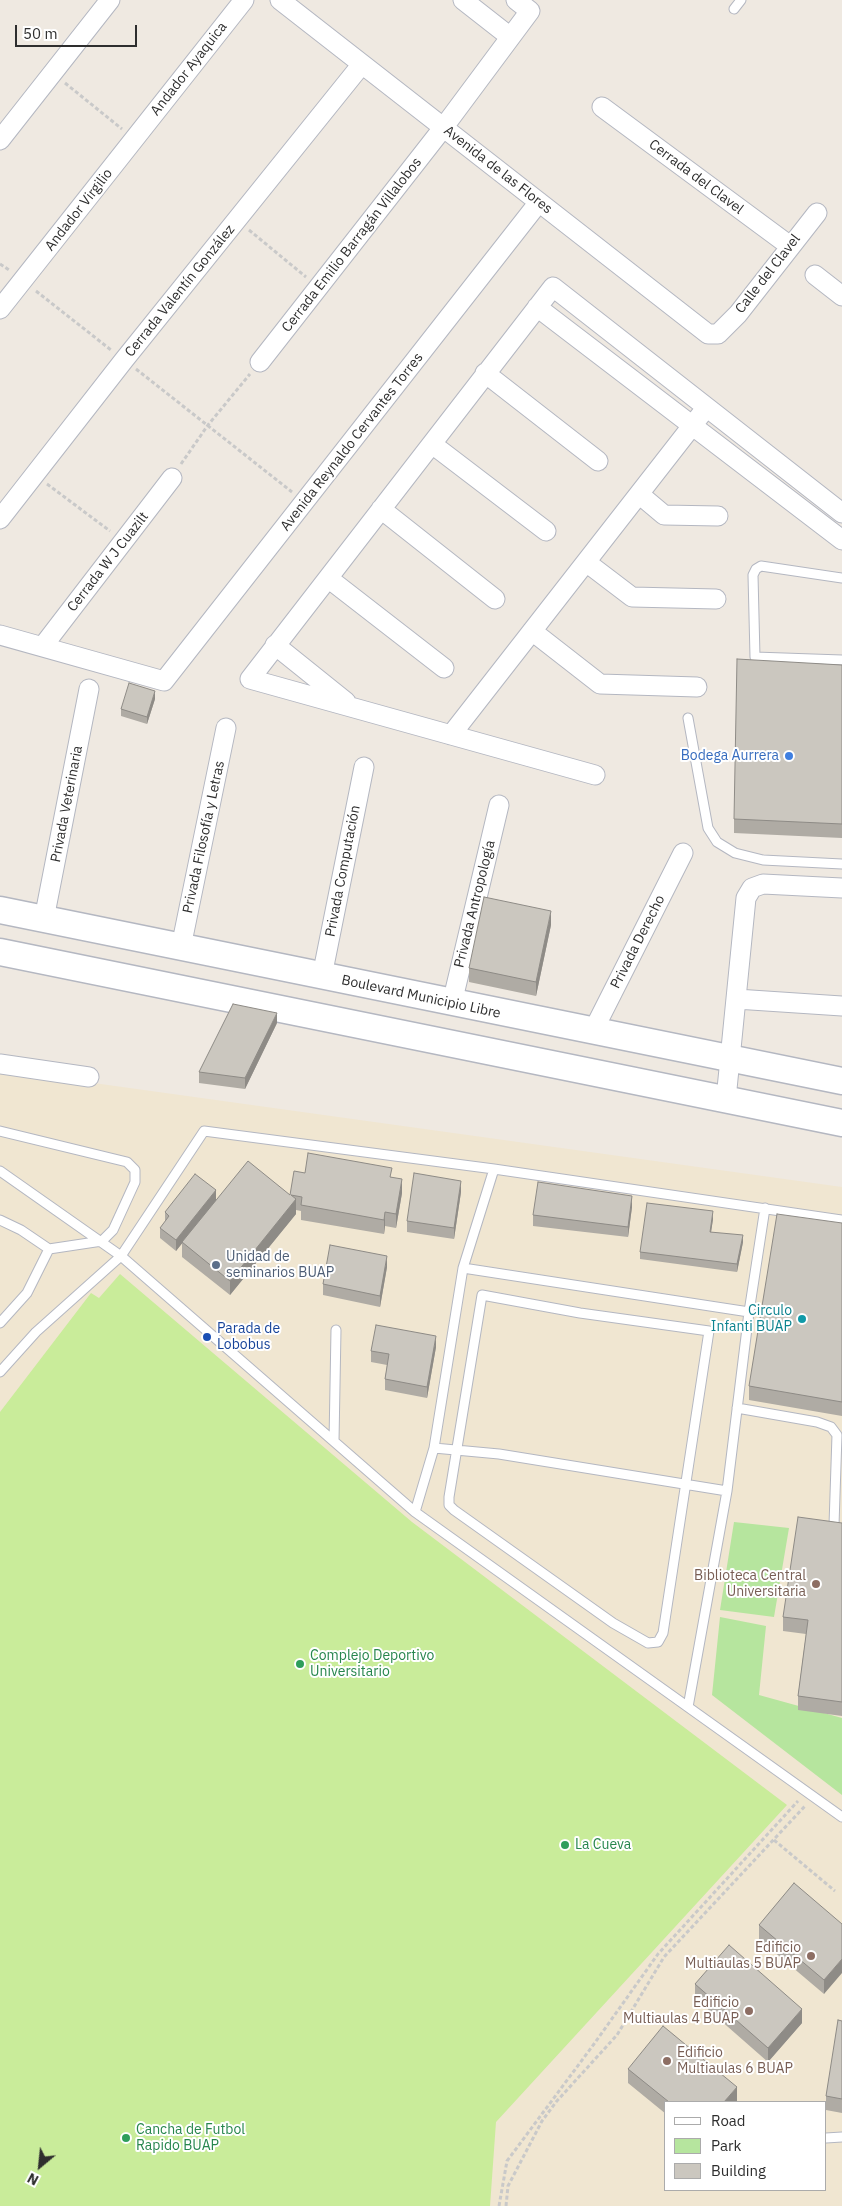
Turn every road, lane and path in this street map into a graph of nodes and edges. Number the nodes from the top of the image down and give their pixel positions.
1 (110, 0) edge
2 (244, 0) edge
3 (280, 0) edge
4 (463, 0) edge
5 (741, 0) edge
6 (523, 5) edge
7 (734, 9) dead end
8 (510, 36) junction
9 (362, 64) junction
10 (53, 73) junction
11 (602, 107) dead end
12 (443, 128) junction
13 (134, 139) junction
14 (0, 140) edge
15 (539, 202) junction
16 (817, 213) dead end
17 (237, 220) junction
18 (790, 246) junction
19 (0, 264) edge
20 (815, 275) dead end
21 (23, 280) junction
22 (318, 287) junction
23 (842, 296) edge
24 (537, 307) junction
25 (0, 309) edge
26 (718, 334) joint
27 (124, 360) junction
28 (260, 362) joint
29 (485, 374) junction
30 (706, 408) junction
31 (208, 425) junction
32 (692, 426) junction
33 (432, 444) junction
34 (598, 461) dead end
35 (34, 475) junction
36 (172, 478) joint
37 (639, 494) junction
38 (304, 502) junction
39 (381, 509) junction
40 (842, 513) edge
41 (718, 516) dead end
42 (0, 519) edge
43 (546, 531) dead end
44 (842, 540) edge
45 (124, 541) junction
46 (586, 562) junction
47 (328, 578) junction
48 (842, 578) edge
49 (496, 599) dead end
50 (716, 599) dead end
51 (532, 631) junction
52 (0, 635) edge
53 (275, 645) junction
54 (43, 646) junction
55 (842, 660) edge
56 (444, 668) dead end
57 (697, 687) dead end
58 (89, 689) dead end
59 (352, 707) junction
60 (688, 718) dead end
61 (226, 728) dead end
62 (451, 735) junction
63 (364, 767) dead end
64 (594, 775) dead end
65 (499, 805) dead end
66 (683, 853) dead end
67 (842, 864) edge
68 (842, 888) edge
69 (0, 910) edge
70 (44, 920) junction
71 (181, 947) junction
72 (0, 952) edge
73 (322, 976) junction
74 (736, 999) junction
75 (452, 1004) junction
76 (842, 1006) edge
77 (593, 1032) junction
78 (731, 1059) junction
79 (0, 1064) edge
80 (89, 1077) dead end
81 (842, 1081) edge
82 (726, 1099) junction
83 (842, 1123) edge
84 (0, 1131) edge
85 (494, 1169) junction
86 (0, 1171) edge
87 (765, 1208) junction
88 (0, 1220) edge
89 (842, 1220) edge
90 (102, 1241) junction
91 (49, 1249) junction
92 (121, 1256) junction
93 (463, 1268) junction
94 (749, 1312) junction
95 (0, 1323) edge
96 (336, 1330) dead end
97 (0, 1372) edge
98 (737, 1408) junction
99 (334, 1441) junction
100 (434, 1448) junction
101 (458, 1449) junction
102 (684, 1484) junction
103 (727, 1491) junction
104 (415, 1512) junction
105 (834, 1525) edge
106 (688, 1708) junction
107 (811, 1794) junction
108 (842, 1817) edge
109 (774, 1840) junction
110 (836, 1891) dead end
111 (842, 2136) edge
112 (827, 2138) edge
113 (499, 2206) edge
114 (506, 2206) edge

1 - 10 street
2 - 13 street, Andador Ayaquica
3 - 9 street, Avenida de las Flores
4 - 8 street
5 - 7 lane
6 - 8 street, Cerrada Emilio Barragán Villalobos
8 - 12 street, Cerrada Emilio Barragán Villalobos
9 - 12 street, Avenida de las Flores
9 - 17 street, Cerrada Valentín González
10 - 13 path
10 - 14 street
11 - 18 street, Cerrada del Clavel
12 - 15 street, Avenida de las Flores
12 - 22 street, Cerrada Emilio Barragán Villalobos
13 - 21 street, Andador Virgilio
15 - 26 street, Avenida de las Flores
15 - 38 street, Avenida Reynaldo Cervantes Torres
16 - 18 street, Calle del Clavel
17 - 22 path
17 - 27 street, Cerrada Valentín González
18 - 26 street, Calle del Clavel
19 - 21 path
20 - 23 street
21 - 25 street, Andador Virgilio
21 - 27 path
22 - 28 street, Cerrada Emilio Barragán Villalobos
24 - 29 street
24 - 30 street
24 - 32 street
27 - 31 path
27 - 35 street, Cerrada Valentín González
28 - 31 path
29 - 33 street
29 - 34 street
30 - 32 street
30 - 40 street
31 - 36 path
31 - 38 path
32 - 37 street
32 - 44 street
33 - 39 street
33 - 43 street
35 - 42 street, Cerrada Valentín González
35 - 45 path
36 - 45 street, Cerrada W J Cuazilt
37 - 41 street
37 - 46 street
38 - 54 street, Avenida Reynaldo Cervantes Torres
39 - 47 street
39 - 49 street
45 - 54 street, Cerrada W J Cuazilt
46 - 50 street
46 - 51 street
47 - 53 street
47 - 56 street
48 - 55 lane
51 - 57 street
51 - 62 street
52 - 54 street
53 - 59 street
53 - 59 street
58 - 70 street, Privada Veterinaria
59 - 62 street
60 - 67 lane
61 - 71 street, Privada Filosofía y Letras
62 - 64 street
63 - 73 street, Privada Computación
65 - 75 street, Privada Antropología
66 - 77 street, Privada Derecho
68 - 74 street
69 - 70 main road, Boulevard Municipio Libre
70 - 71 main road, Boulevard Municipio Libre
71 - 73 main road, Boulevard Municipio Libre
72 - 82 main road
73 - 75 main road, Boulevard Municipio Libre
74 - 76 street
74 - 78 street
75 - 77 main road, Boulevard Municipio Libre
77 - 78 main road, Boulevard Municipio Libre
78 - 81 main road, Boulevard Municipio Libre
78 - 82 street
79 - 80 street
82 - 83 main road
84 - 90 lane
85 - 87 lane
85 - 92 lane
85 - 93 lane
86 - 90 lane
87 - 89 lane
87 - 94 lane
88 - 91 lane
90 - 91 lane
90 - 92 lane
91 - 95 lane
92 - 97 lane
92 - 99 lane
93 - 94 lane
93 - 100 lane
94 - 98 lane
96 - 99 lane
98 - 103 lane
98 - 105 lane
99 - 104 lane
100 - 101 lane
100 - 104 lane
101 - 102 lane
101 - 102 lane
101 - 102 lane
102 - 103 lane
103 - 106 lane
104 - 106 lane
106 - 107 lane
107 - 108 lane
107 - 109 path
107 - 113 path
109 - 110 path
109 - 114 path
111 - 112 lane

